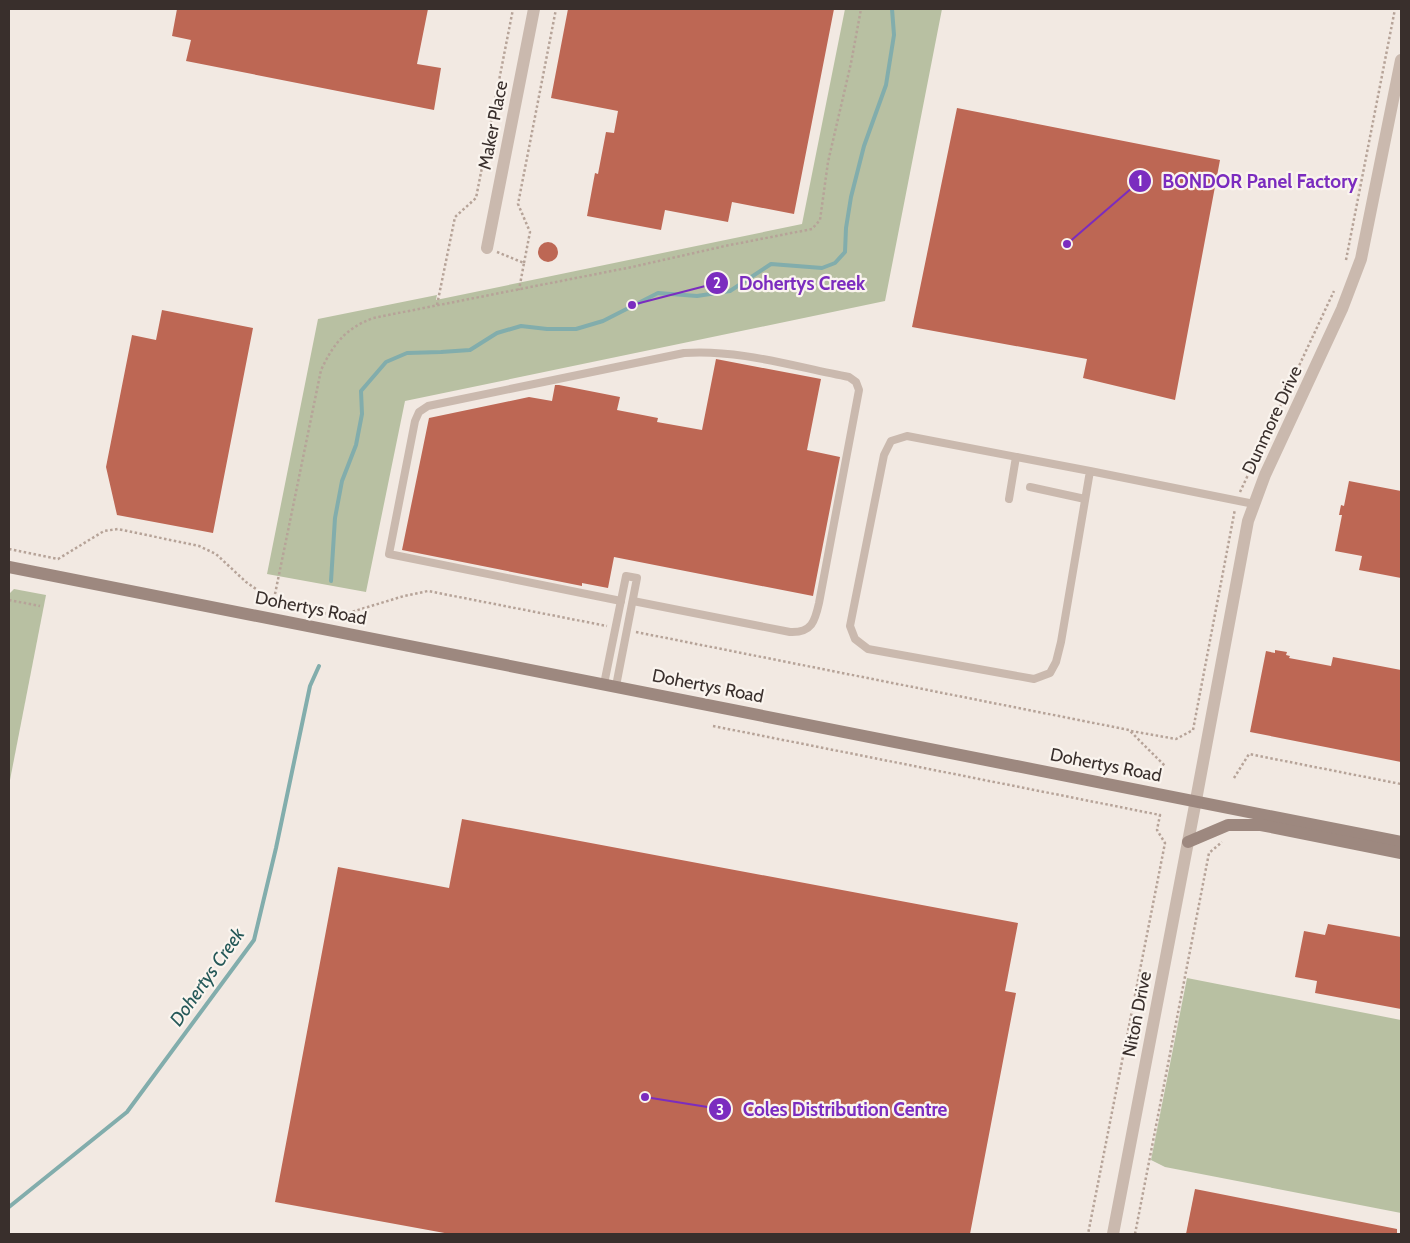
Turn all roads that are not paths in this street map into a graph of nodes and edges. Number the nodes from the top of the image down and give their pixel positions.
1 (534, 9) edge
2 (1401, 60) edge
3 (487, 248) road end
4 (1016, 457) junction
5 (1090, 471) junction
6 (1030, 487) dead end
7 (1009, 499) dead end
8 (1085, 499) junction
9 (1254, 504) junction
10 (9, 567) edge
11 (621, 601) junction
12 (633, 601) junction
13 (610, 685) junction
14 (1196, 800) junction
15 (1188, 842) junction
16 (1401, 842) edge
17 (1401, 853) edge
18 (1112, 1234) edge

1 - 3 street, Maker Place
2 - 9 street, Dunmore Drive
4 - 5 lane
4 - 7 lane
4 - 8 lane
5 - 8 lane
5 - 9 lane
6 - 8 lane
9 - 14 street, Dunmore Drive
10 - 13 main road, Dohertys Road
11 - 12 lane
11 - 12 lane
11 - 13 lane
12 - 13 lane
13 - 14 main road, Dohertys Road
14 - 15 street, Niton Drive
14 - 16 main road, Dohertys Road
15 - 17 main road
15 - 18 street, Niton Drive

